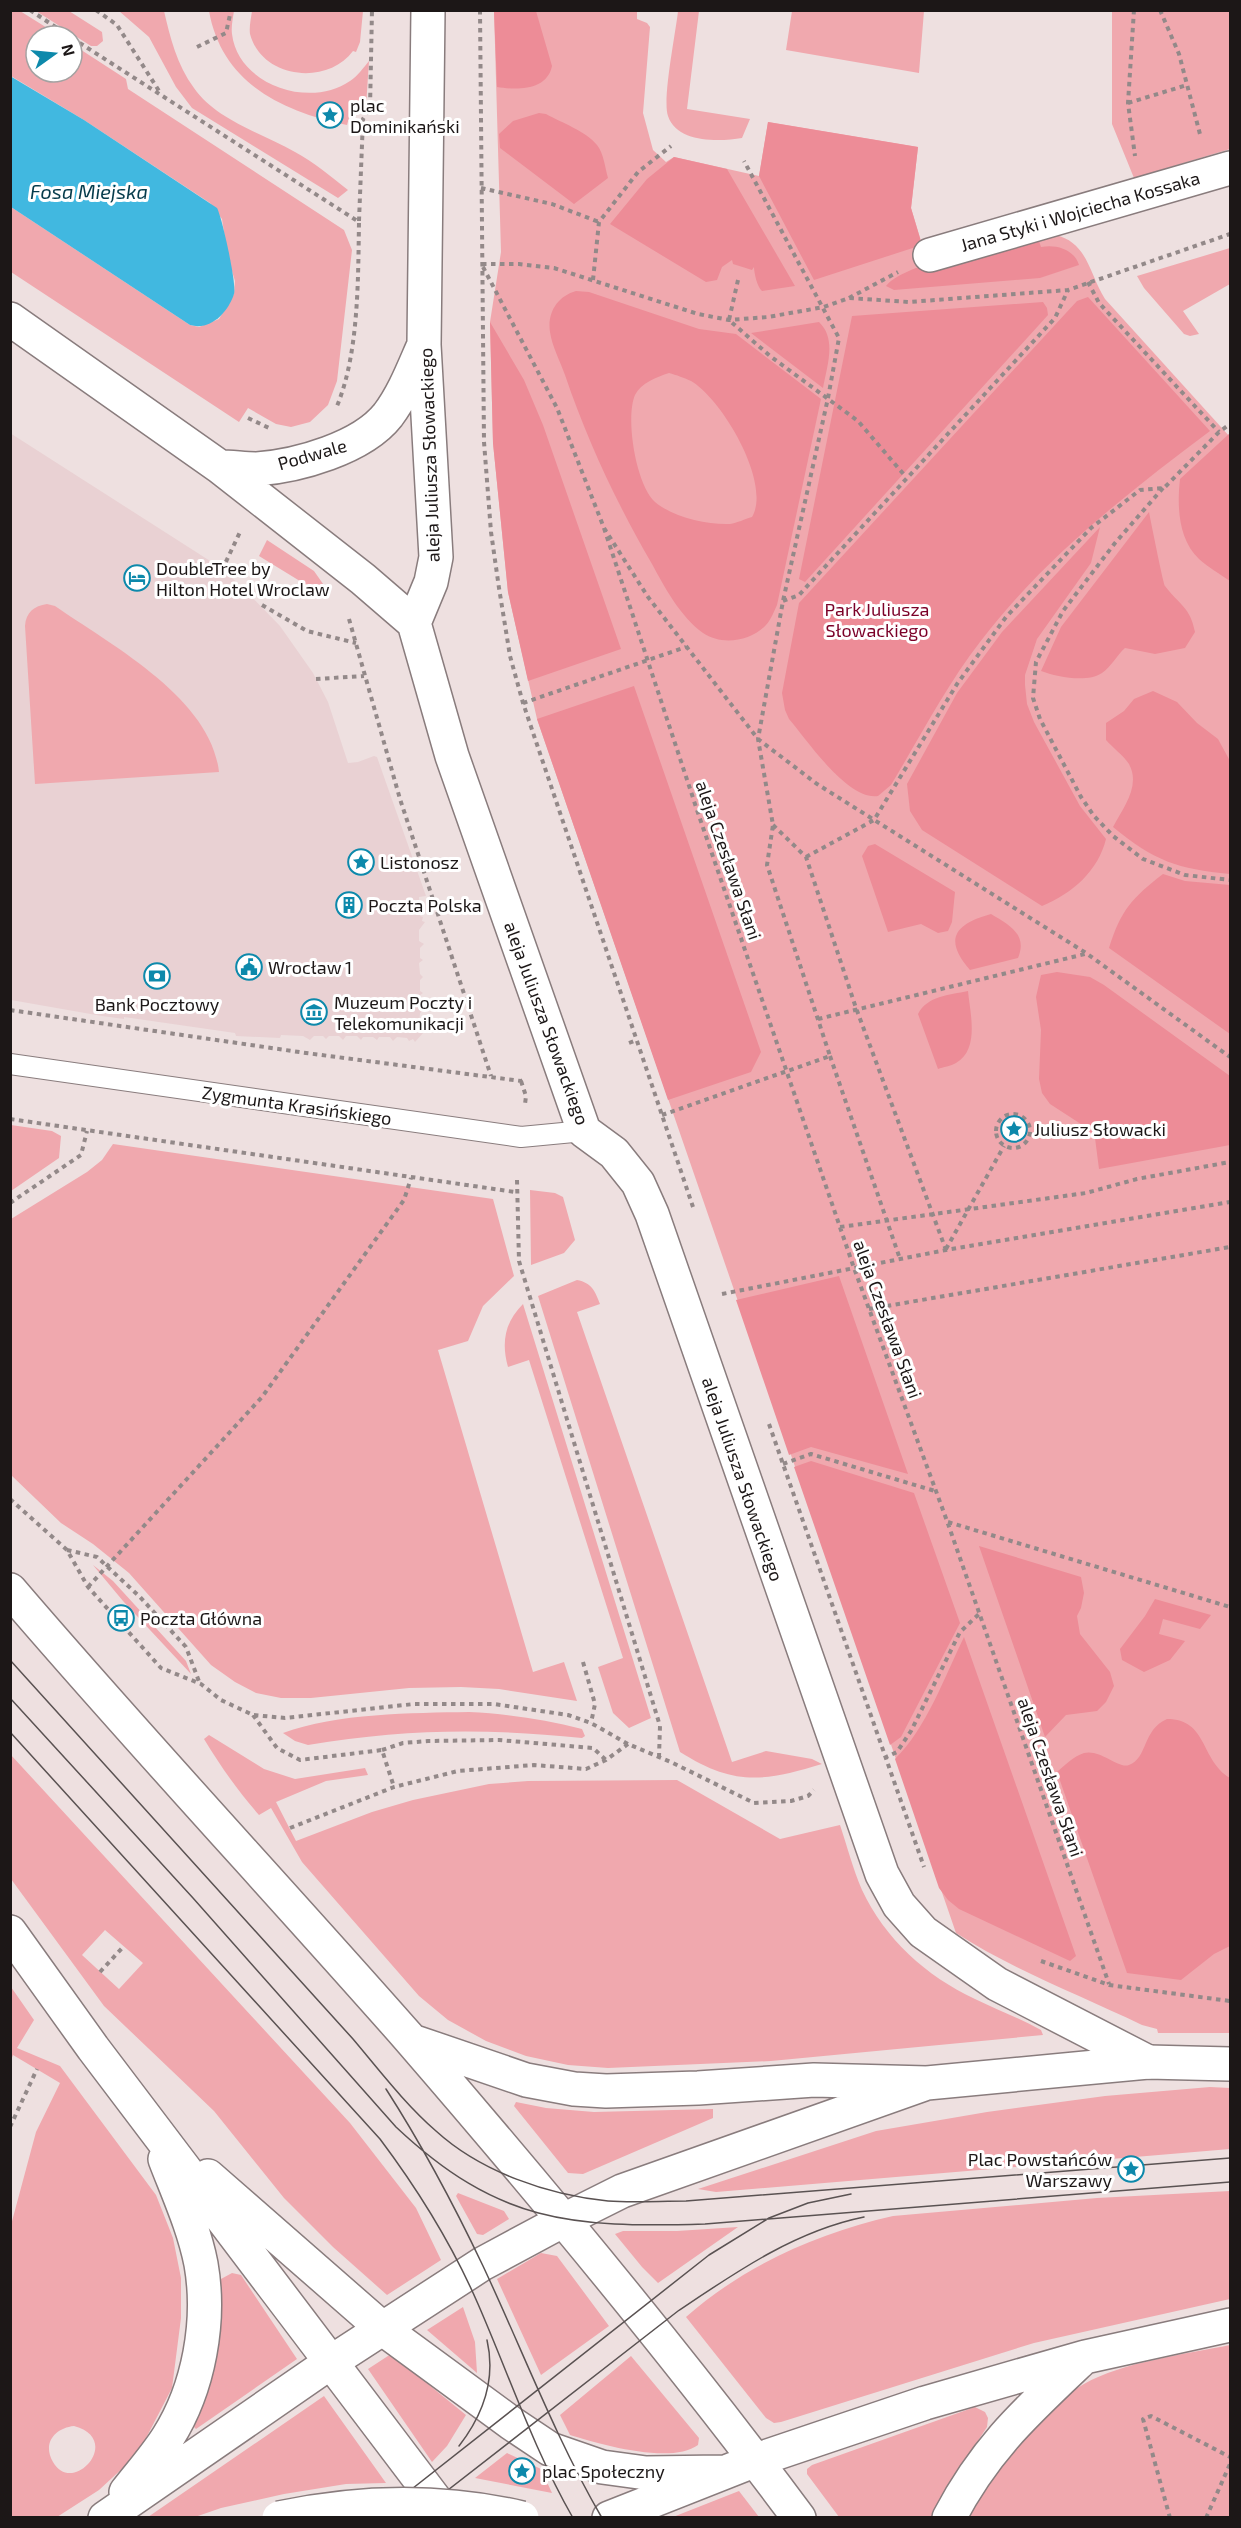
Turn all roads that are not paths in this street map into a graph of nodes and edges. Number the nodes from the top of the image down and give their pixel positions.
1 (428, 10) edge
2 (1221, 171) edge
3 (930, 255) road end
4 (10, 320) edge
5 (424, 345) junction
6 (220, 467) junction
7 (414, 623) junction
8 (10, 1064) edge
9 (584, 1131) junction
10 (11, 1591) edge
11 (10, 1932) edge
12 (410, 2040) junction
13 (1148, 2062) junction
14 (1230, 2064) edge
15 (927, 2083) junction
16 (153, 2127) junction
17 (564, 2220) junction
18 (1230, 2325) edge
19 (383, 2329) junction
20 (1085, 2357) junction
21 (331, 2362) junction
22 (756, 2460) junction
23 (723, 2472) junction
24 (106, 2517) edge
25 (279, 2517) edge
26 (449, 2517) edge
27 (522, 2517) edge
28 (609, 2517) edge
29 (799, 2517) edge
30 (949, 2517) edge

1 - 5 main road, aleja Juliusza Słowackiego
2 - 3 main road, Jana Styki i Wojciecha Kossaka
4 - 6 main road
5 - 6 main road, Podwale
5 - 7 main road, aleja Juliusza Słowackiego
6 - 7 main road
7 - 9 main road, aleja Juliusza Słowackiego
8 - 9 lane, Zygmunta Krasińskiego
9 - 13 main road, aleja Juliusza Słowackiego
10 - 12 main road
11 - 16 main road
12 - 15 main road
12 - 17 main road
13 - 14 main road
13 - 15 main road
15 - 17 main road
16 - 19 main road
16 - 21 main road
16 - 24 main road
17 - 19 main road
17 - 22 main road
18 - 20 main road
19 - 21 main road
19 - 23 main road
20 - 22 main road
20 - 30 main road
21 - 24 main road
21 - 26 main road
22 - 23 main road
22 - 29 main road
23 - 28 main road
25 - 27 main road, bridge

